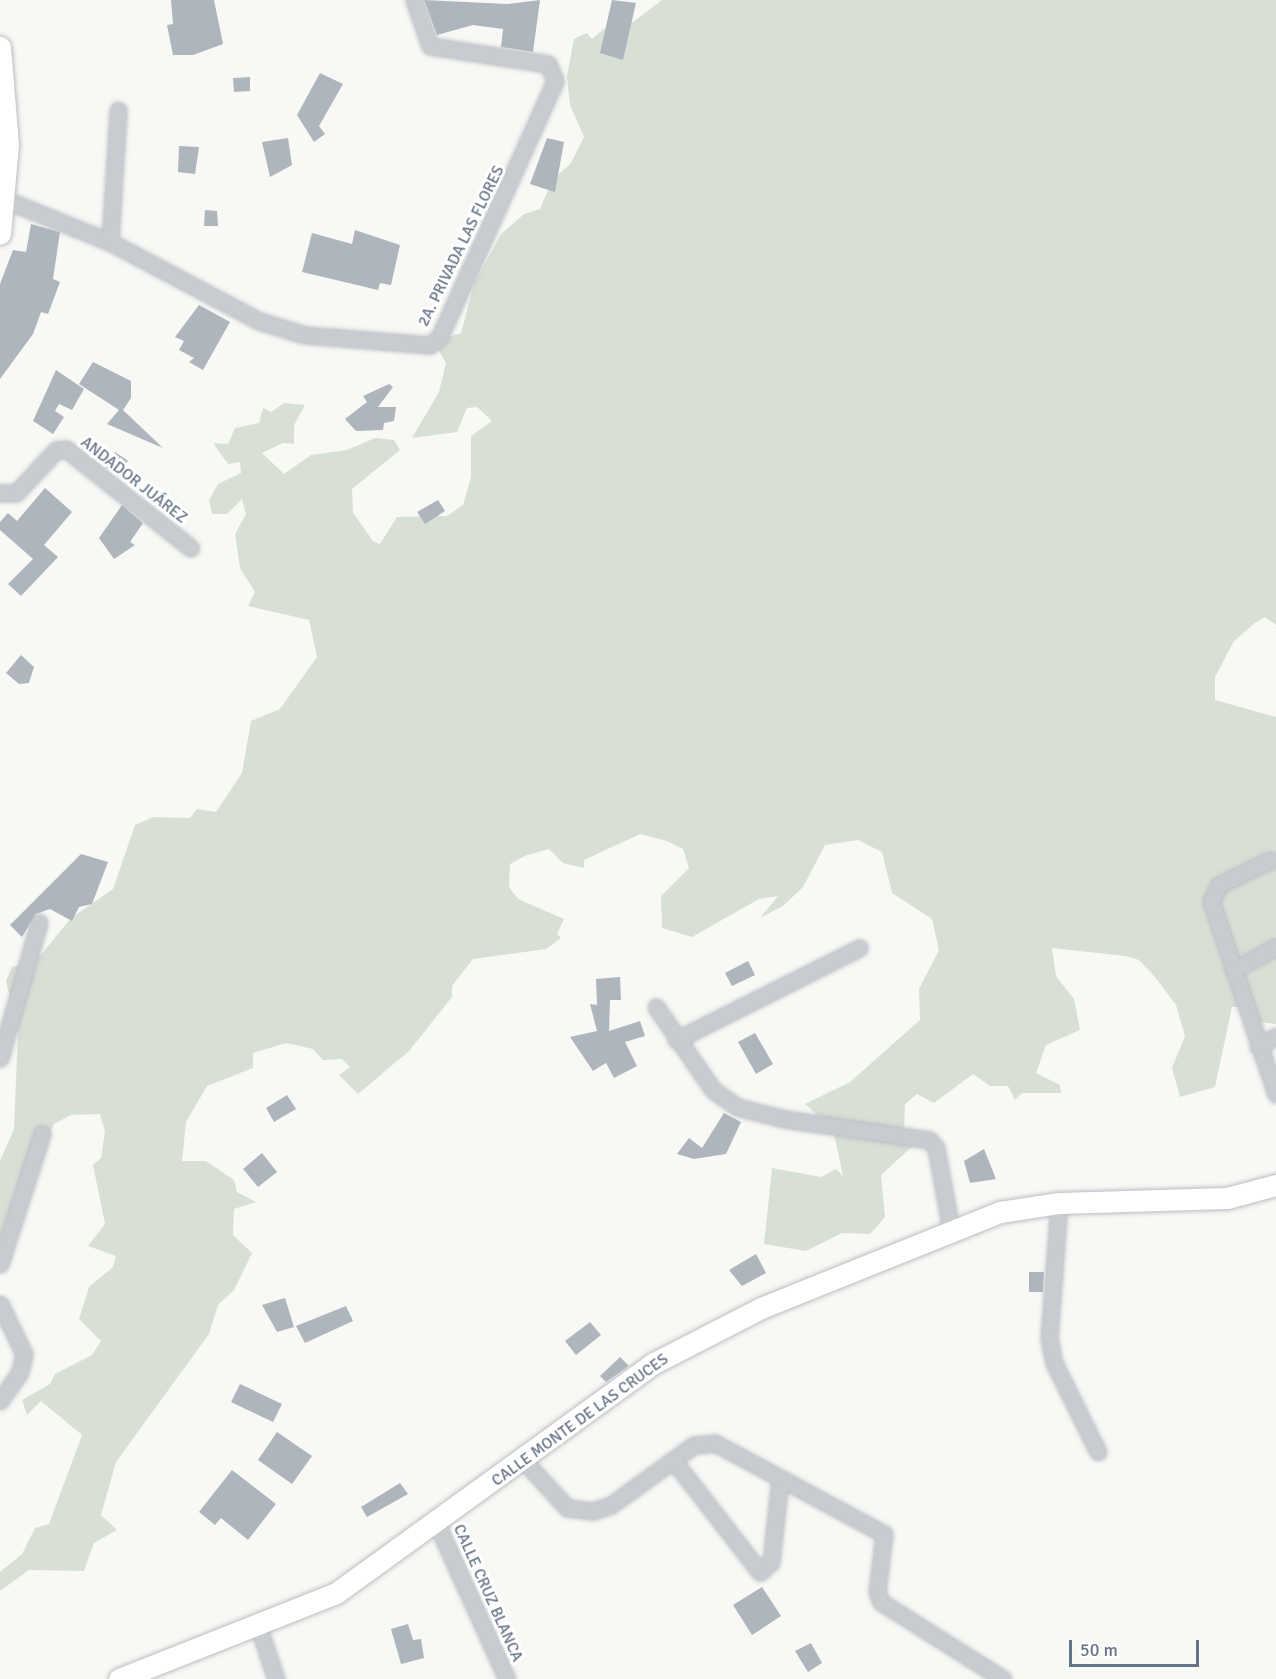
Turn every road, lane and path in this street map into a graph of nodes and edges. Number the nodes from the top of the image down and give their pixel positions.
1 (414, 0) edge
2 (0, 47) edge
3 (118, 110) dead end
4 (6, 200) junction
5 (0, 234) edge
6 (110, 243) junction
7 (0, 493) edge
8 (191, 548) dead end
9 (1270, 860) dead end
10 (39, 922) dead end
11 (859, 948) dead end
12 (1276, 948) edge
13 (1233, 970) junction
14 (656, 1007) dead end
15 (1276, 1036) edge
16 (676, 1040) junction
17 (1258, 1047) junction
18 (0, 1058) edge
19 (1276, 1095) edge
20 (42, 1134) dead end
21 (1276, 1185) edge
22 (1059, 1203) junction
23 (951, 1230) junction
24 (0, 1264) edge
25 (0, 1304) edge
26 (0, 1401) edge
27 (1098, 1452) dead end
28 (673, 1460) junction
29 (524, 1461) junction
30 (780, 1479) junction
31 (436, 1522) junction
32 (258, 1625) junction
33 (118, 1679) edge
34 (276, 1679) edge
35 (507, 1679) edge
36 (1003, 1679) edge

1 - 6 street, 2A. PRIVADA LAS FLORES
2 - 4 street
3 - 6 street
4 - 5 street
4 - 6 street, 2A. PRIVADA LAS FLORES
7 - 8 street, ANDADOR JUÁREZ
9 - 13 street
10 - 18 street
11 - 16 street
12 - 13 street
13 - 17 street
14 - 16 street
15 - 17 street
16 - 23 street
17 - 19 street
20 - 24 street
21 - 22 street, CALLE MONTE DE LAS CRUCES
22 - 23 street, CALLE MONTE DE LAS CRUCES
22 - 27 street
23 - 29 street, CALLE MONTE DE LAS CRUCES
25 - 26 street
28 - 29 street
28 - 30 street
28 - 30 street
29 - 31 street, CALLE MONTE DE LAS CRUCES
30 - 36 street
31 - 32 street, CALLE MONTE DE LAS CRUCES
31 - 35 street, CALLE CRUZ BLANCA
32 - 33 street, CALLE MONTE DE LAS CRUCES
32 - 34 street

